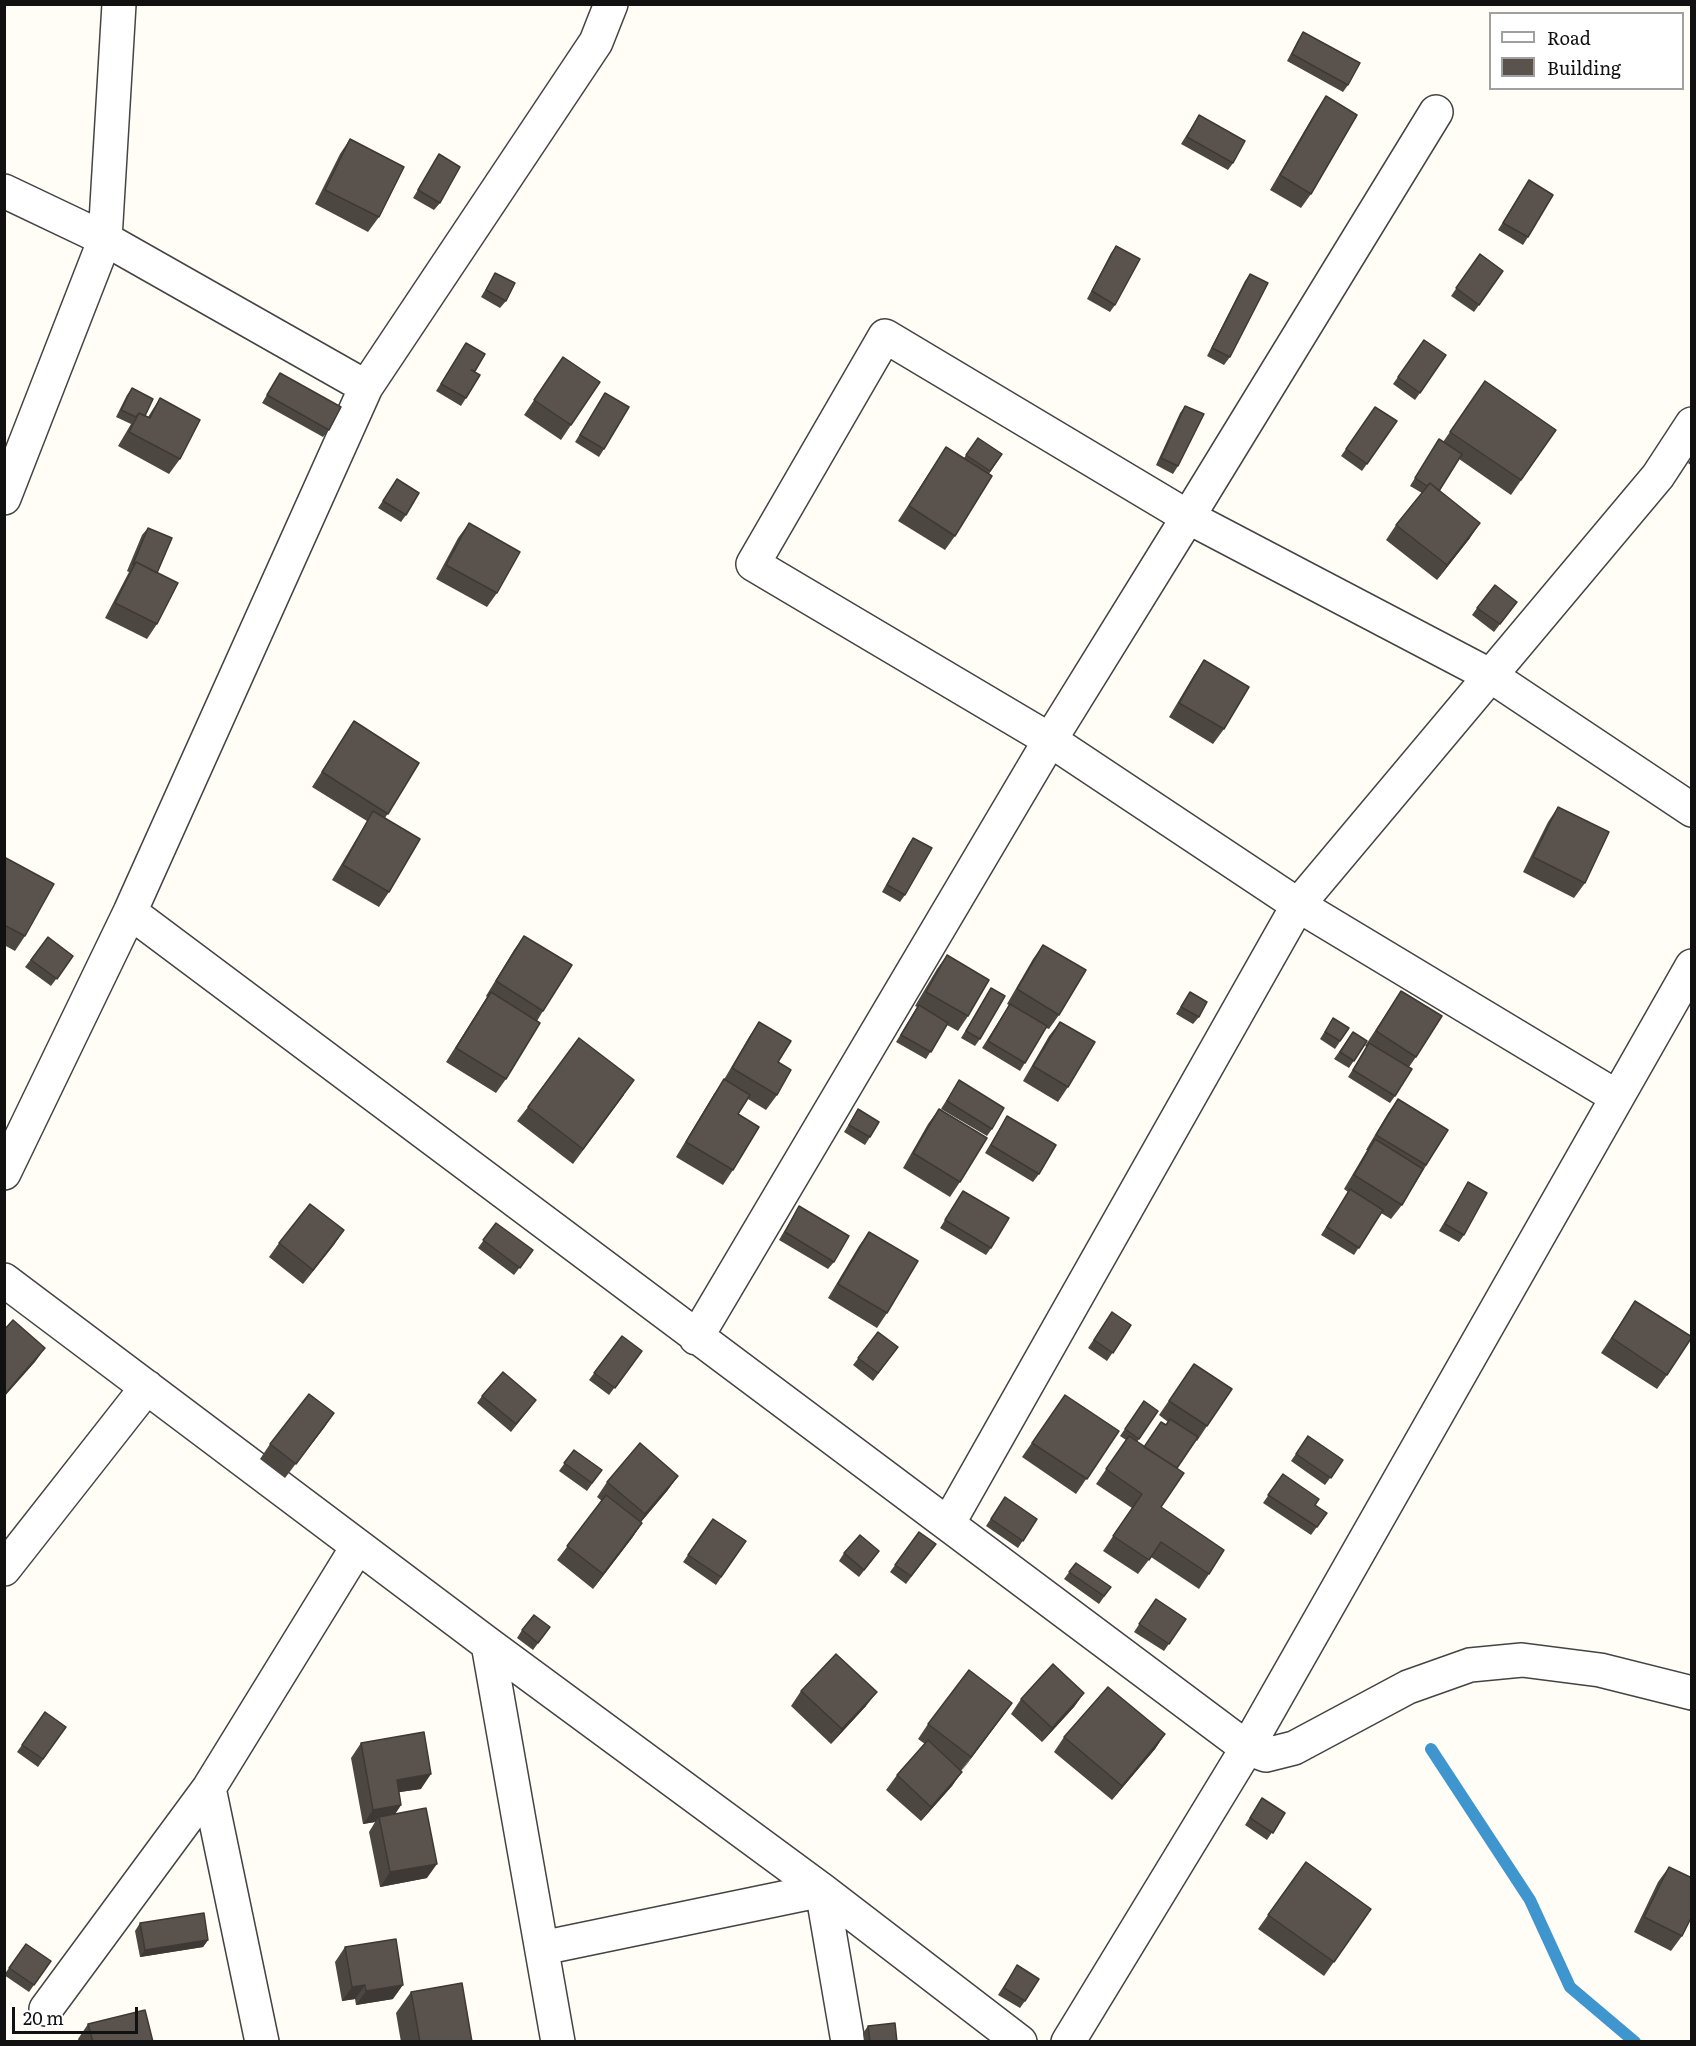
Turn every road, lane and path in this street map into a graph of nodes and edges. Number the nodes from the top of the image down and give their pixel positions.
1 (119, 4) edge
2 (611, 4) edge
3 (1436, 112) dead end
4 (4, 191) edge
5 (105, 239) junction
6 (366, 387) junction
7 (1692, 424) edge
8 (4, 498) edge
9 (1188, 517) junction
10 (1491, 676) junction
11 (1050, 740) junction
12 (1692, 810) edge
13 (1298, 905) junction
14 (130, 912) junction
15 (1692, 966) edge
16 (1617, 1097) junction
17 (4, 1173) edge
18 (4, 1280) edge
19 (696, 1338) junction
20 (147, 1387) junction
21 (948, 1524) junction
22 (358, 1546) junction
23 (4, 1569) edge
24 (488, 1644) junction
25 (1692, 1693) edge
26 (1247, 1748) junction
27 (209, 1788) junction
28 (822, 1890) junction
29 (542, 1948) junction
30 (46, 2009) dead end
31 (262, 2042) edge
32 (558, 2042) edge
33 (848, 2042) edge
34 (1020, 2042) edge
35 (1068, 2042) edge

1 - 5 street
2 - 6 street
3 - 9 street
4 - 5 street
5 - 6 street
5 - 8 street
6 - 14 street
7 - 10 street
9 - 10 street
9 - 11 street
9 - 11 street
10 - 12 street
10 - 13 street
11 - 13 street
11 - 19 street
13 - 16 street
13 - 21 street
14 - 17 street
14 - 19 street
15 - 16 street
16 - 26 street
18 - 20 street
19 - 21 street
20 - 22 street
20 - 23 street
21 - 26 street
22 - 24 street
22 - 27 street
24 - 28 street
24 - 29 street
25 - 26 street
26 - 35 street
27 - 30 street
27 - 31 street
28 - 29 street
28 - 33 street
28 - 34 street
29 - 32 street

